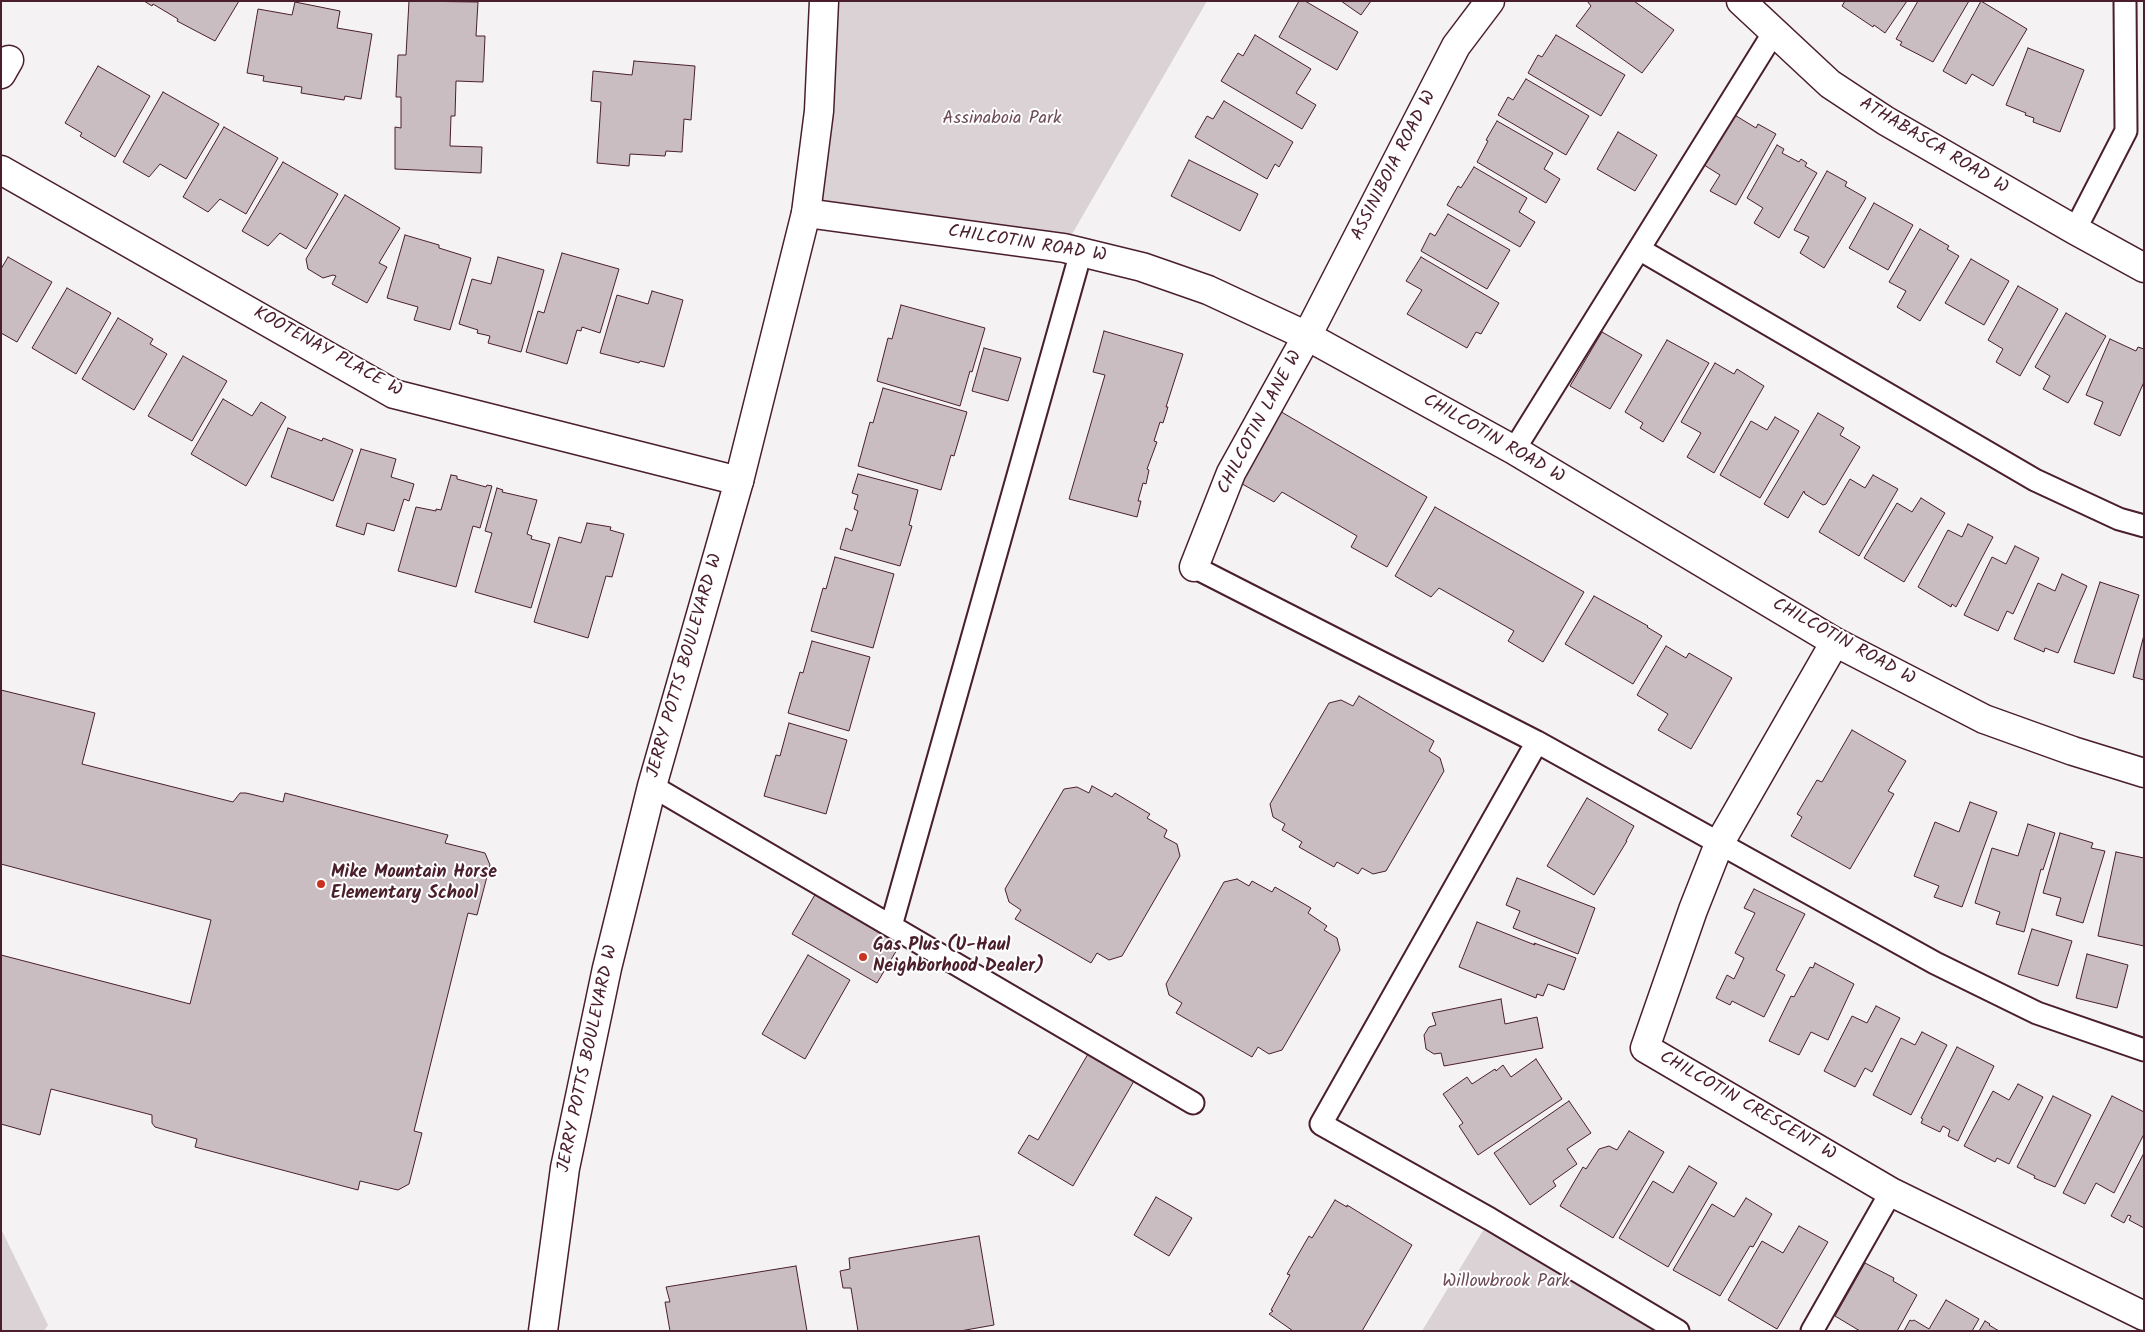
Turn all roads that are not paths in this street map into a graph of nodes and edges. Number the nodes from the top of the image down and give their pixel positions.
1 (824, 1) edge
2 (1490, 1) edge
3 (1741, 1) edge
4 (2125, 1) edge
5 (1774, 32) junction
6 (1, 170) edge
7 (806, 212) junction
8 (2075, 230) junction
9 (1640, 249) junction
10 (1081, 252) junction
11 (2144, 268) edge
12 (1308, 336) junction
13 (1514, 450) junction
14 (739, 481) junction
15 (2144, 526) edge
16 (1194, 567) joint
17 (1835, 642) junction
18 (1537, 742) junction
19 (2144, 773) edge
20 (652, 786) junction
21 (1719, 844) junction
22 (891, 926) junction
23 (2144, 1050) edge
24 (1193, 1103) dead end
25 (1891, 1192) junction
26 (2144, 1316) edge
27 (543, 1331) edge
28 (1678, 1331) edge
29 (1812, 1331) edge

1 - 7 street, JERRY POTTS BOULEVARD W
2 - 12 street, ASSINIBOIA ROAD W
3 - 5 street, ATHABASCA ROAD W
4 - 8 lane
5 - 8 street, ATHABASCA ROAD W
5 - 9 lane
6 - 14 street, KOOTENAY PLACE W
7 - 10 street, CHILCOTIN ROAD W
7 - 14 street, JERRY POTTS BOULEVARD W
8 - 11 street, ATHABASCA ROAD W
9 - 13 lane
9 - 15 lane
10 - 12 street, CHILCOTIN ROAD W
10 - 22 lane
12 - 13 street, CHILCOTIN ROAD W
12 - 16 street, CHILCOTIN LANE W
13 - 17 street, CHILCOTIN ROAD W
14 - 20 street, JERRY POTTS BOULEVARD W
16 - 18 lane
17 - 19 street, CHILCOTIN ROAD W
17 - 21 street, CHILCOTIN CRESCENT W
18 - 21 lane
18 - 28 lane
20 - 22 lane
20 - 27 street, JERRY POTTS BOULEVARD W
21 - 23 lane
21 - 25 street, CHILCOTIN CRESCENT W
22 - 24 lane
25 - 26 street, CHILCOTIN CRESCENT W
25 - 29 lane

